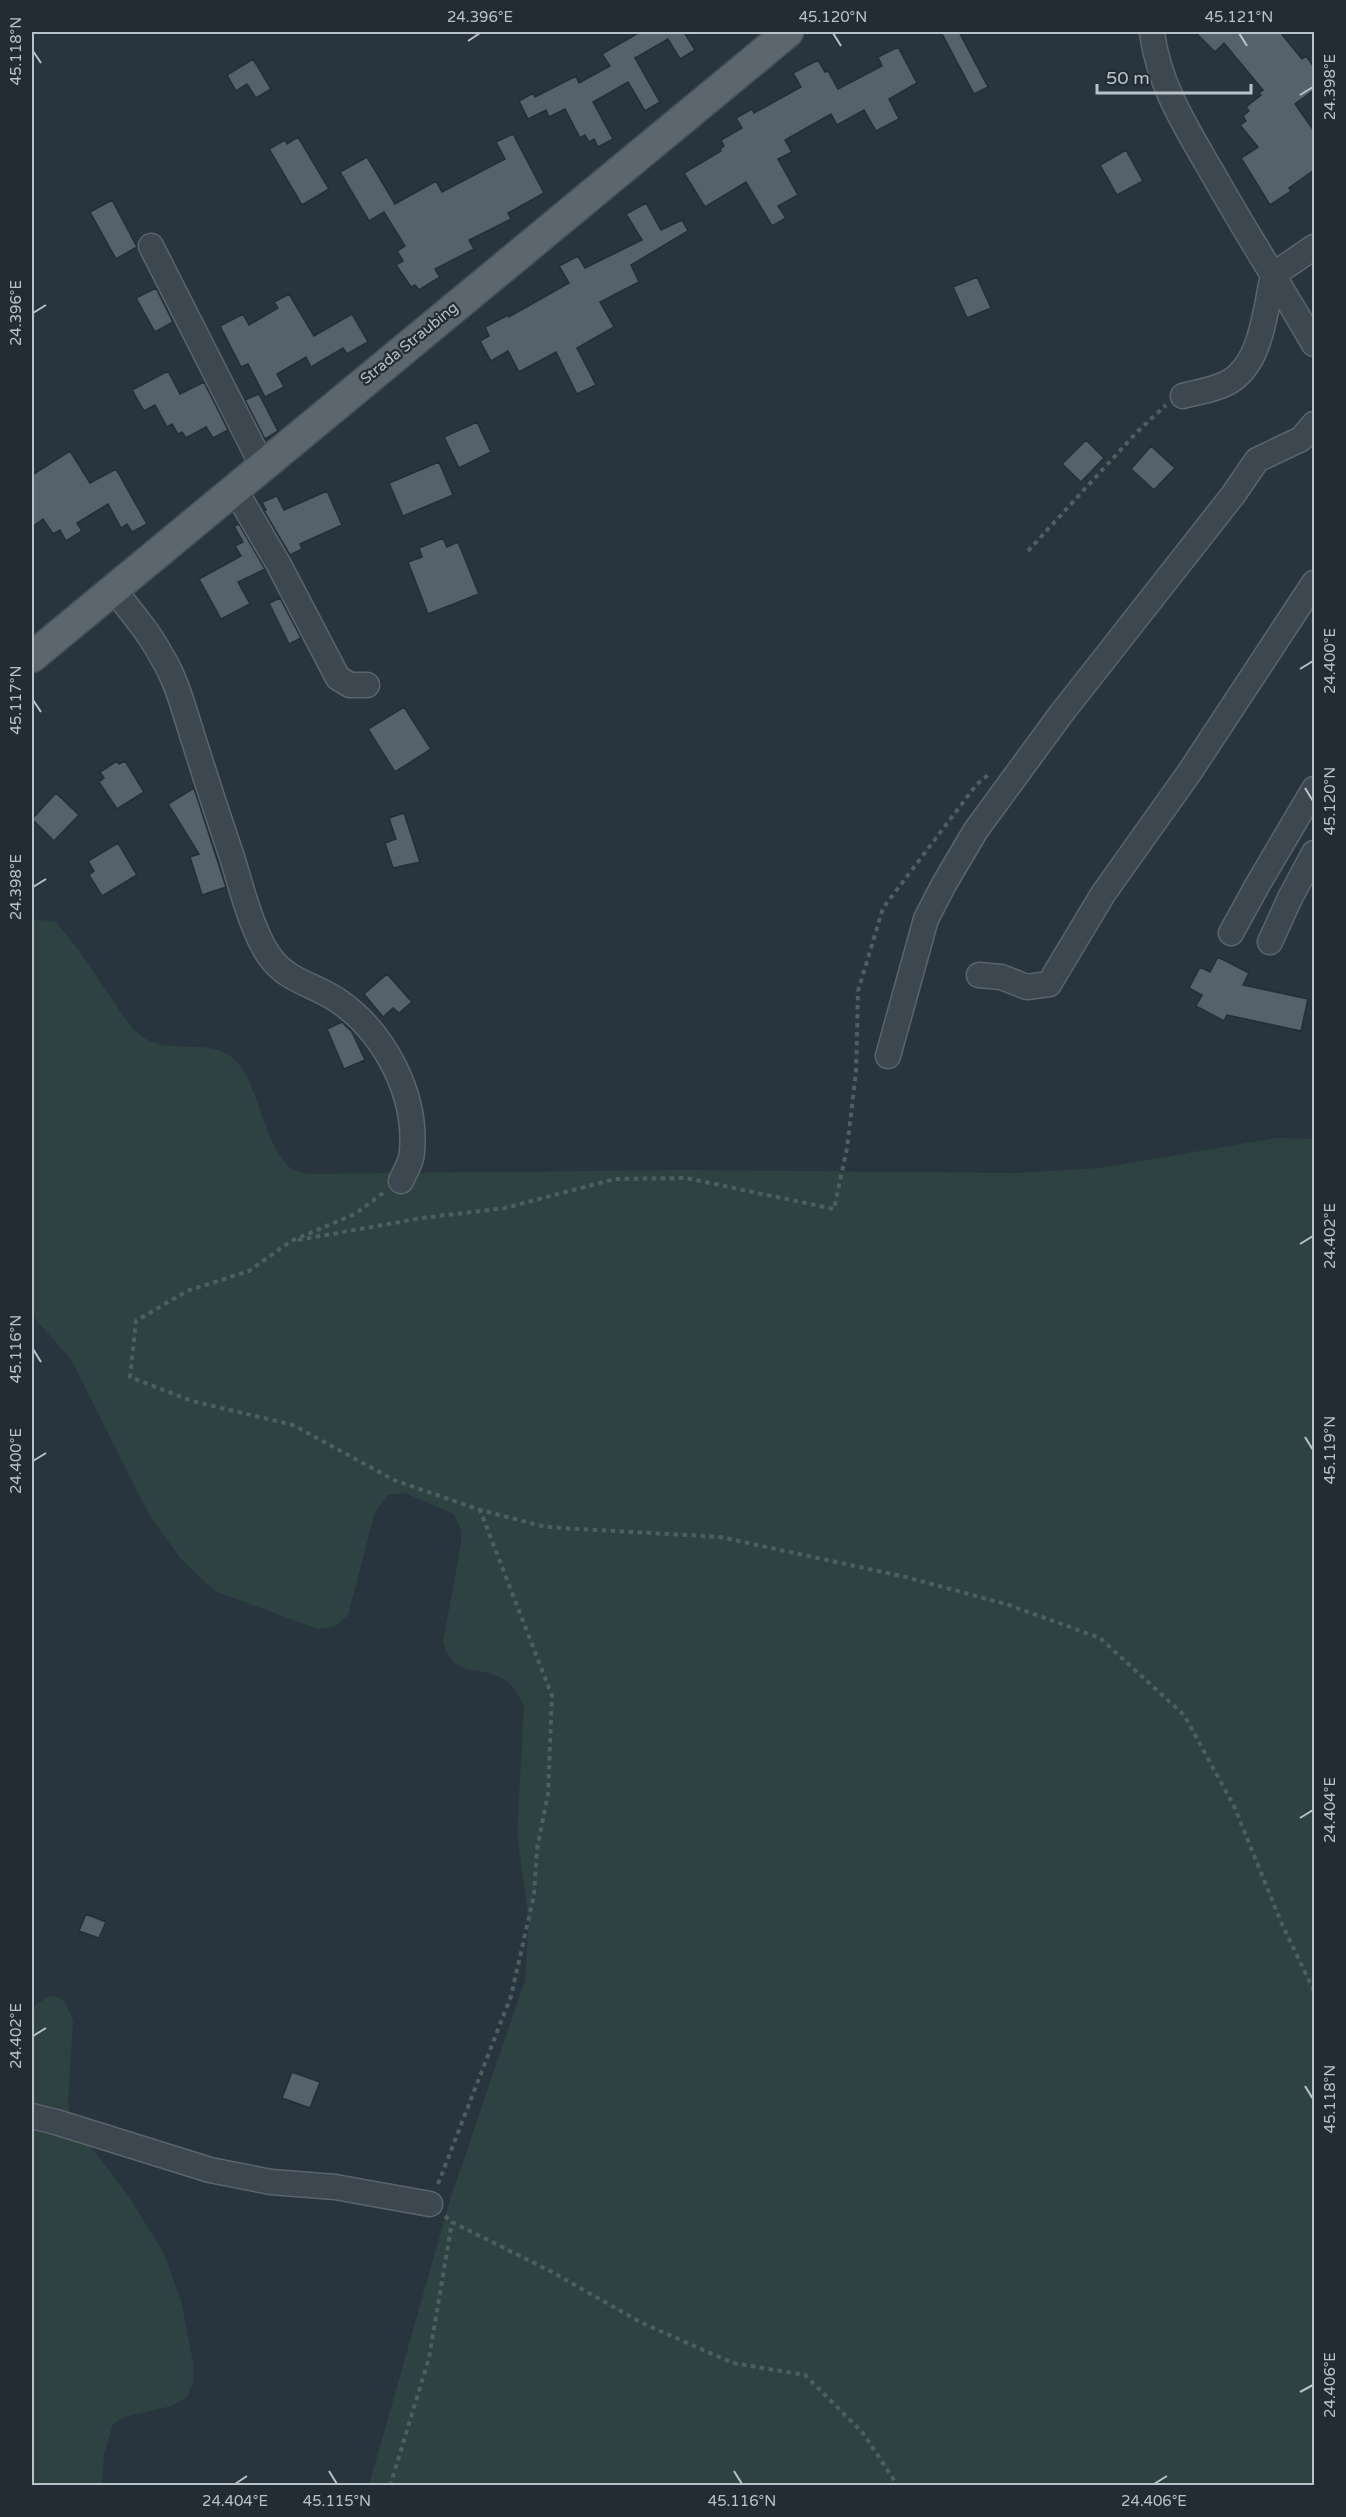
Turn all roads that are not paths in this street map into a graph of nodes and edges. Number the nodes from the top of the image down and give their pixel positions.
1 (788, 32) edge
2 (1152, 32) edge
3 (151, 246) dead end
4 (1314, 247) edge
5 (1273, 275) junction
6 (1314, 344) edge
7 (1183, 396) road end
8 (1314, 424) edge
9 (262, 465) junction
10 (234, 488) junction
11 (1314, 583) edge
12 (113, 589) junction
13 (32, 657) edge
14 (367, 685) dead end
15 (1314, 789) edge
16 (1314, 852) edge
17 (1232, 933) dead end
18 (1270, 942) dead end
19 (979, 975) dead end
20 (888, 1056) dead end
21 (401, 1181) road end
22 (32, 2116) edge
23 (430, 2204) road end

1 - 9 main road, Strada Straubing
2 - 5 street
3 - 9 street
4 - 5 street
5 - 6 street
5 - 7 street
8 - 20 street
9 - 10 main road, Strada Straubing
10 - 12 main road, Strada Straubing
10 - 14 street
11 - 19 street
12 - 13 main road, Strada Straubing
12 - 21 street
15 - 17 street
16 - 18 street
22 - 23 street

